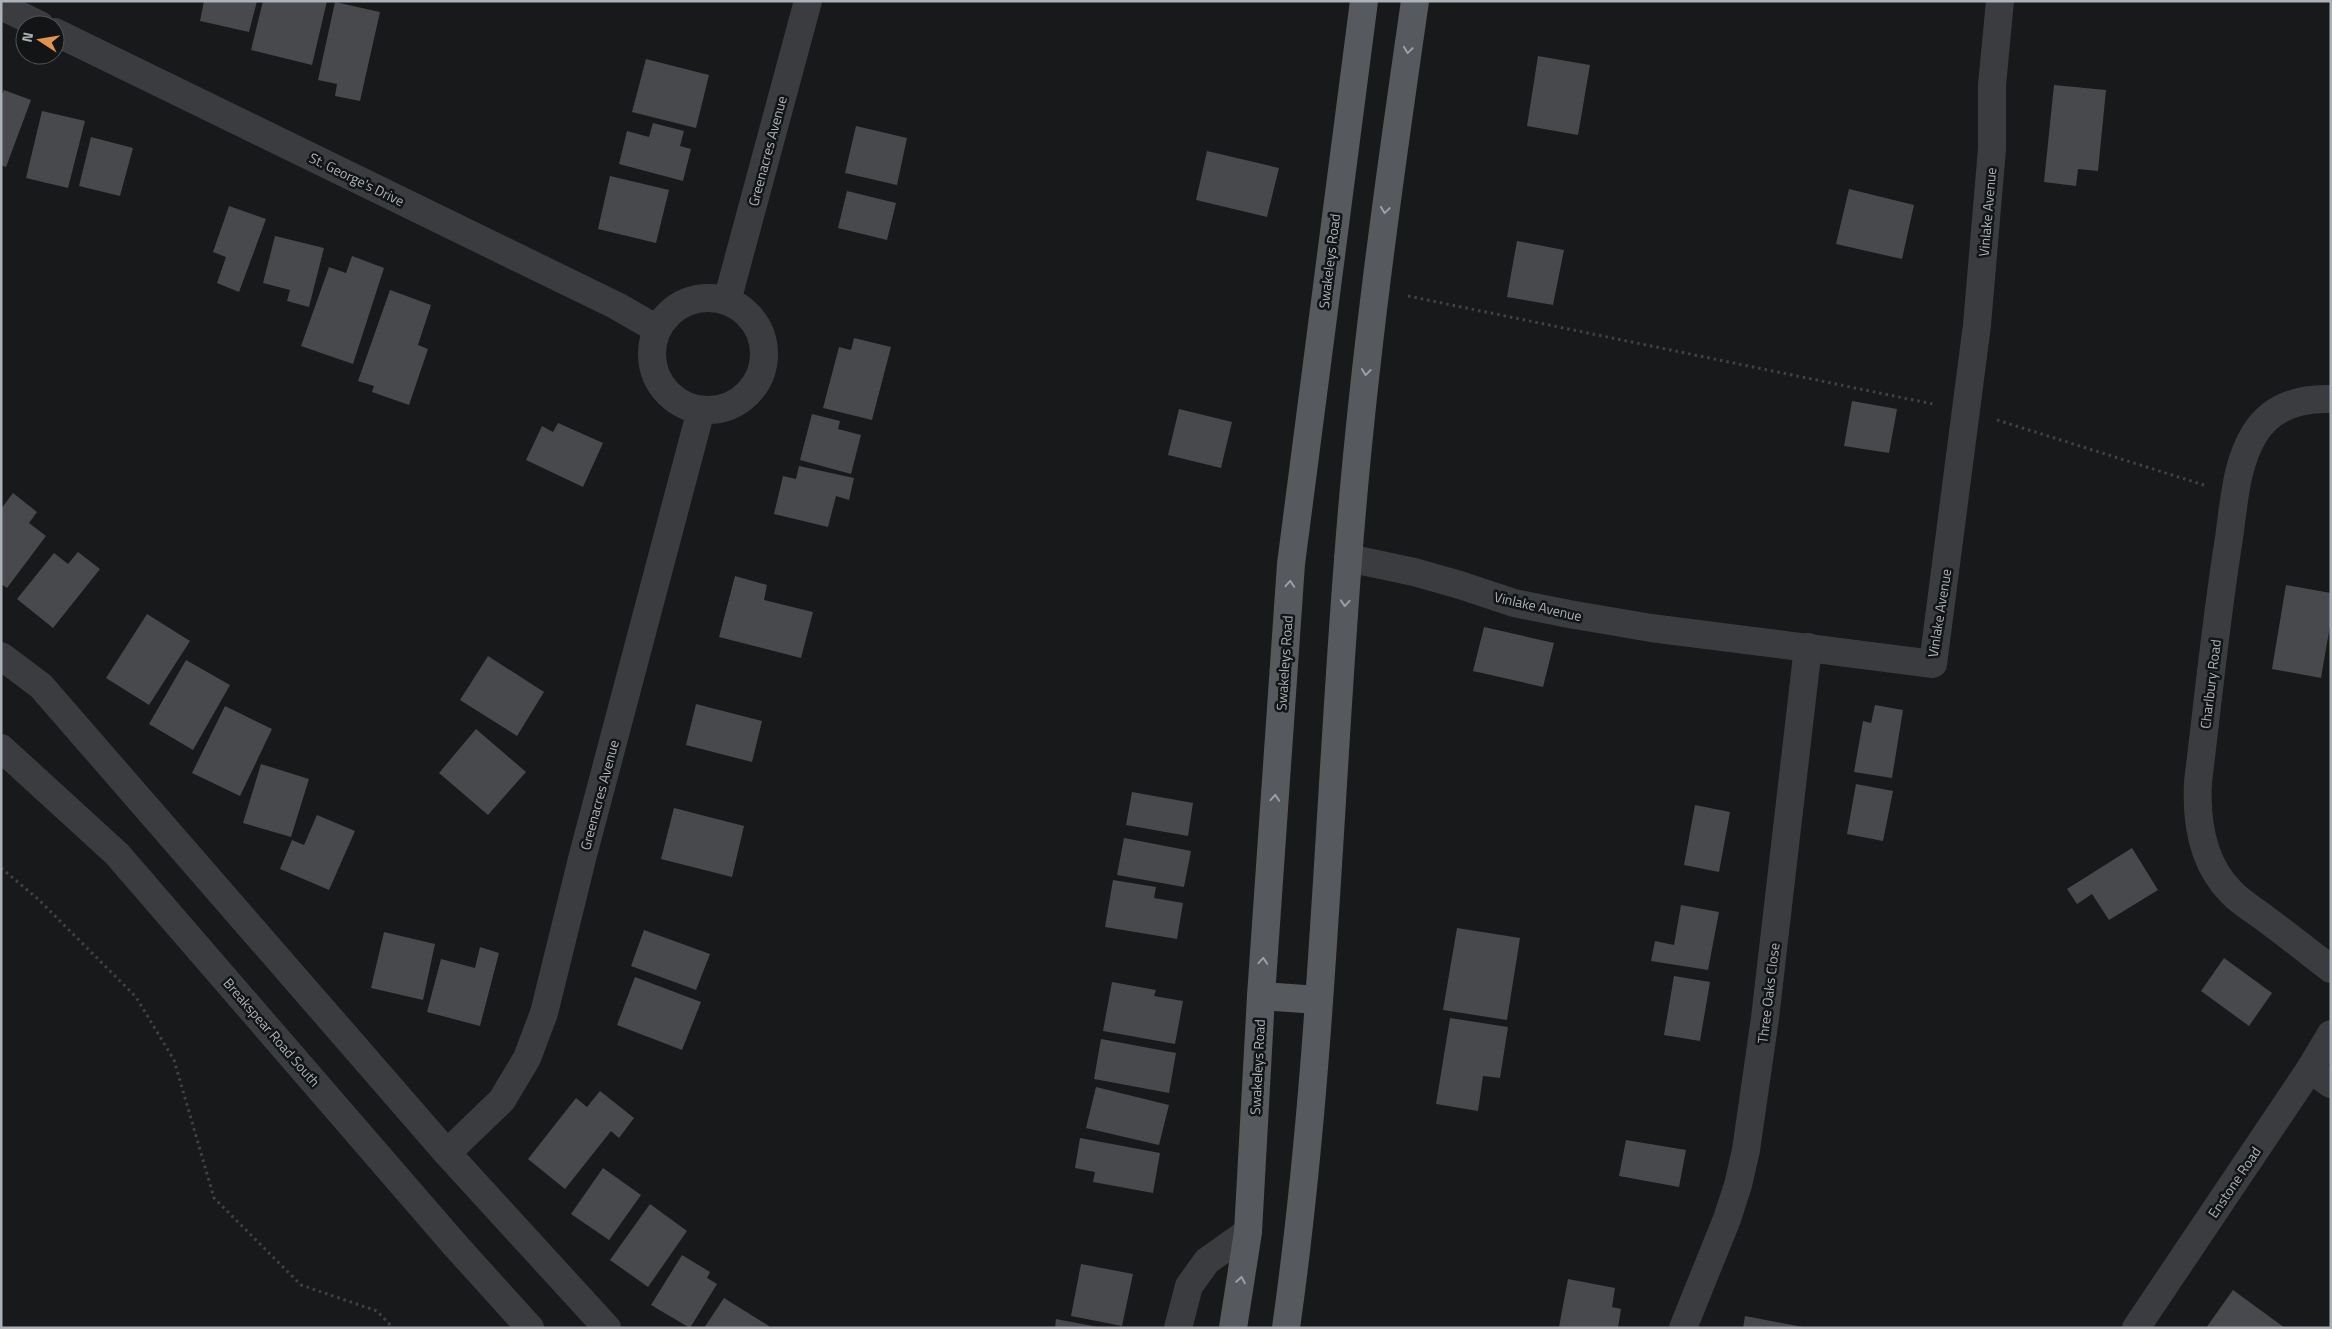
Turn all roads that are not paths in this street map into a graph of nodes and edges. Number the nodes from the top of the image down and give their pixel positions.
1 (808, 1) edge
2 (1364, 1) edge
3 (1414, 1) edge
4 (2000, 1) edge
5 (1, 6) edge
6 (19, 15) edge
7 (65, 37) edge
8 (727, 301) junction
9 (657, 329) junction
10 (2331, 399) edge
11 (701, 410) junction
12 (1348, 558) junction
13 (1808, 648) junction
14 (1, 656) edge
15 (1, 748) edge
16 (2331, 969) edge
17 (1261, 996) junction
18 (1319, 1000) junction
19 (2331, 1034) edge
20 (2320, 1076) edge
21 (447, 1153) junction
22 (1248, 1232) junction
23 (530, 1328) edge
24 (607, 1328) edge
25 (1178, 1328) edge
26 (1233, 1328) edge
27 (1286, 1328) edge
28 (1683, 1328) edge
29 (2136, 1328) edge

1 - 8 street, Greenacres Avenue
17 -> 2 main road, Swakeleys Road
3 -> 12 main road
4 - 13 street, Vinlake Avenue
5 - 6 street
7 - 9 street, St. George's Drive
8 - 9 street
8 - 11 street
9 - 11 street
10 - 16 street, Charlbury Road
11 - 21 street, Greenacres Avenue
12 - 13 street, Vinlake Avenue
12 -> 18 main road
13 - 28 street, Three Oaks Close
14 - 21 street
15 - 23 street, Breakspear Road South
17 - 18 main road
17 - 22 main road, Swakeleys Road
18 - 27 main road
19 - 20 street, Enstone Road
20 - 29 street, Enstone Road
21 - 24 street
22 - 25 street
26 -> 22 main road, Swakeleys Road

